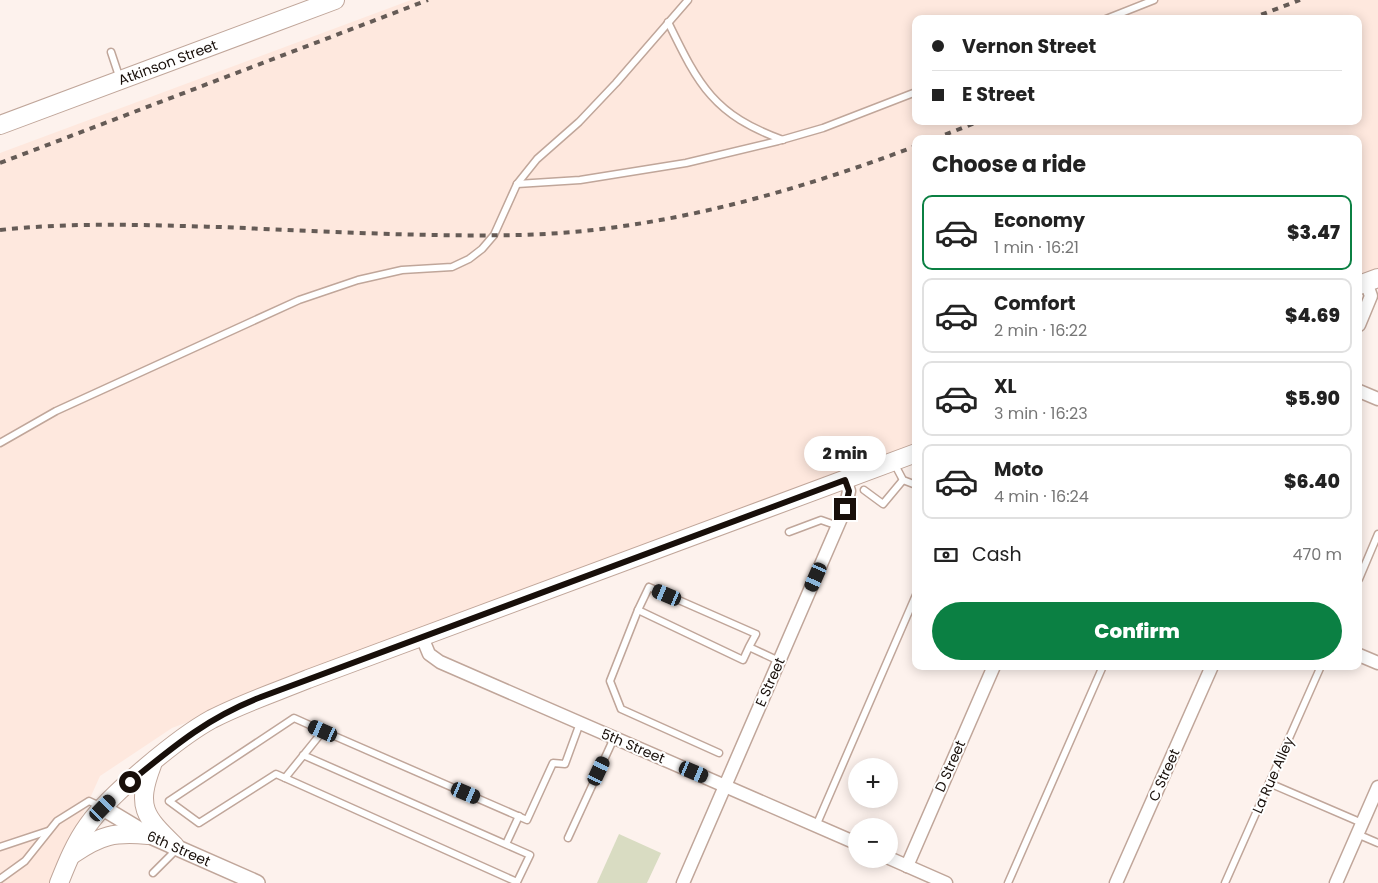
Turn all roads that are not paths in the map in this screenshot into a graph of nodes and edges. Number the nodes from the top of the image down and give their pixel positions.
1 (335, 0) edge
2 (688, 0) edge
3 (1154, 0) edge
4 (1116, 15) edge
5 (668, 22) junction
6 (111, 52) dead end
7 (121, 80) junction
8 (912, 94) edge
9 (0, 125) edge
10 (783, 140) junction
11 (517, 184) junction
12 (1368, 282) edge
13 (1362, 318) edge
14 (1362, 392) edge
15 (1378, 399) edge
16 (0, 443) edge
17 (912, 455) edge
18 (893, 462) junction
19 (845, 480) junction
20 (903, 480) junction
21 (912, 483) edge
22 (864, 490) dead end
23 (838, 526) junction
24 (789, 532) dead end
25 (1378, 534) edge
26 (1362, 572) edge
27 (912, 604) edge
28 (638, 610) junction
29 (422, 637) junction
30 (749, 646) junction
31 (1362, 656) edge
32 (779, 661) junction
33 (1378, 663) edge
34 (992, 670) edge
35 (1101, 670) edge
36 (1210, 670) edge
37 (1319, 670) edge
38 (580, 723) junction
39 (323, 731) junction
40 (614, 738) junction
41 (719, 753) dead end
42 (303, 755) junction
43 (153, 764) junction
44 (285, 778) junction
45 (1269, 783) junction
46 (725, 786) junction
47 (1378, 787) edge
48 (103, 808) junction
49 (519, 816) junction
50 (816, 826) junction
51 (1360, 829) junction
52 (49, 831) junction
53 (148, 834) junction
54 (568, 838) dead end
55 (848, 840) edge
56 (506, 844) junction
57 (1378, 844) edge
58 (177, 847) junction
59 (0, 848) edge
60 (70, 856) junction
61 (898, 862) edge
62 (907, 866) junction
63 (153, 873) dead end
64 (0, 878) edge
65 (62, 881) edge
66 (251, 882) edge
67 (683, 883) edge
68 (946, 883) edge
69 (1008, 883) edge
70 (1116, 883) edge
71 (1225, 883) edge
72 (1336, 883) edge

1 - 7 main road, Atkinson Street
2 - 5 lane
3 - 4 lane
5 - 10 lane
5 - 11 lane
6 - 7 lane
7 - 9 main road, Atkinson Street
8 - 10 lane
10 - 11 lane
11 - 16 lane
12 - 13 street
14 - 15 street
17 - 18 main road
18 - 19 main road
18 - 20 lane
19 - 23 street, E Street
19 - 29 main road
20 - 21 lane
20 - 22 lane
23 - 24 lane
23 - 32 street, E Street
25 - 26 lane
27 - 50 lane
28 - 30 lane
28 - 30 lane
28 - 41 lane
29 - 38 street, 5th Street
29 - 43 main road
30 - 32 lane
31 - 33 street
32 - 46 street, E Street
34 - 62 street, D Street
35 - 69 lane
36 - 70 street, C Street
37 - 45 lane, La Rue Alley
38 - 40 street, 5th Street
38 - 49 lane
39 - 42 lane
39 - 44 lane
39 - 49 lane
40 - 46 street, 5th Street
40 - 54 lane
42 - 44 lane
42 - 56 lane
43 - 48 main road
43 - 58 main road
44 - 56 lane
45 - 51 lane
45 - 71 lane, La Rue Alley
46 - 50 street, 5th Street
46 - 67 street, E Street
47 - 51 street
48 - 52 lane
48 - 53 street, 6th Street
48 - 60 main road
49 - 56 lane
50 - 55 street, 5th Street
51 - 57 lane
51 - 72 street
52 - 59 lane
52 - 64 lane
53 - 58 street, 6th Street
53 - 60 main road
58 - 63 lane
58 - 66 street, 6th Street
60 - 65 main road
61 - 62 street
62 - 68 street

